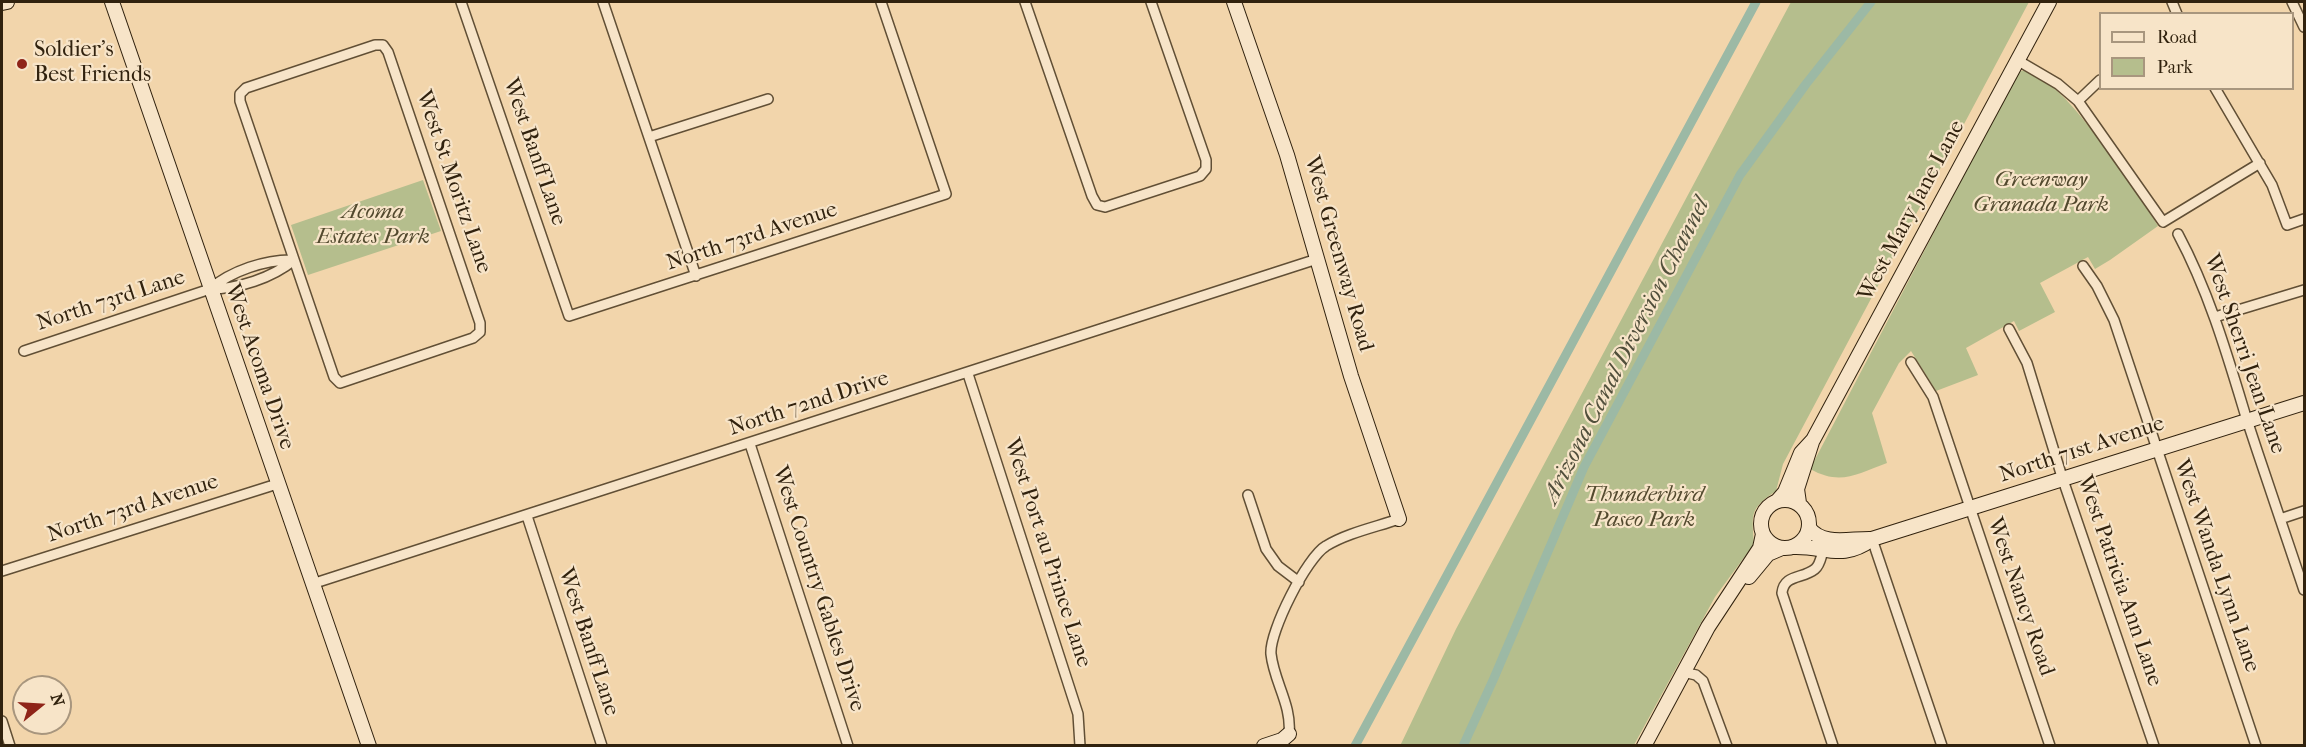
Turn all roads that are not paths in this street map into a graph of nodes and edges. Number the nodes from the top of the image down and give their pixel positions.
1 (7, 2) edge
2 (112, 2) edge
3 (461, 2) edge
4 (603, 2) edge
5 (881, 2) edge
6 (1025, 2) edge
7 (1151, 2) edge
8 (1234, 2) edge
9 (2049, 2) edge
10 (2292, 2) edge
11 (2, 3) edge
12 (2304, 27) edge
13 (2017, 60) junction
14 (2099, 81) edge
15 (2216, 90) edge
16 (768, 99) dead end
17 (2078, 101) junction
18 (649, 137) junction
19 (2259, 163) junction
20 (2304, 219) edge
21 (2178, 234) dead end
22 (1317, 259) junction
23 (294, 260) junction
24 (2084, 266) dead end
25 (243, 271) junction
26 (696, 276) junction
27 (246, 282) junction
28 (210, 289) junction
29 (2304, 290) edge
30 (569, 316) joint
31 (2216, 318) junction
32 (2009, 329) dead end
33 (24, 351) dead end
34 (1911, 362) dead end
35 (968, 374) junction
36 (2304, 403) edge
37 (2247, 419) junction
38 (1812, 440) junction
39 (750, 444) junction
40 (2156, 449) junction
41 (2062, 477) junction
42 (277, 484) junction
43 (1248, 495) dead end
44 (1778, 500) junction
45 (1798, 503) junction
46 (1970, 509) junction
47 (2304, 511) edge
48 (527, 516) junction
49 (1399, 519) joint
50 (2280, 519) junction
51 (1809, 528) junction
52 (1763, 534) junction
53 (1872, 538) junction
54 (1788, 547) junction
55 (1823, 551) junction
56 (2, 571) edge
57 (1299, 582) junction
58 (312, 584) junction
59 (2304, 590) edge
60 (1729, 594) junction
61 (1683, 672) junction
62 (2, 721) edge
63 (1289, 734) joint
64 (10, 746) edge
65 (369, 746) edge
66 (602, 746) edge
67 (848, 746) edge
68 (1080, 746) edge
69 (1264, 746) edge
70 (1644, 746) edge
71 (1727, 746) edge
72 (1833, 746) edge
73 (1942, 746) edge
74 (2050, 746) edge
75 (2154, 746) edge
76 (2256, 746) edge

1 - 11 street
2 - 28 street, West Acoma Drive
3 - 30 street, West Banff Lane
4 - 18 street
5 - 26 street, North 73rd Avenue
6 - 7 street
8 - 22 street, West Greenway Road
9 - 13 street, West Mary Jane Lane
10 - 12 street
13 - 17 street
13 - 38 street, West Mary Jane Lane
14 - 17 street
15 - 19 street
16 - 18 street
17 - 19 street
18 - 26 street
19 - 20 street
21 - 31 street, West Sherri Jean Lane
22 - 35 street, North 72nd Drive
22 - 49 street, West Greenway Road
23 - 23 street, West St Moritz Lane
23 - 25 street, North 73rd Lane
23 - 27 street, North 73rd Lane
24 - 40 street, West Wanda Lynn Lane
25 - 27 street
25 - 28 street, North 73rd Lane
26 - 30 street, North 73rd Avenue
27 - 28 street, North 73rd Lane
28 - 33 street, North 73rd Lane
28 - 42 street, West Acoma Drive
29 - 31 street
31 - 37 street, West Sherri Jean Lane
32 - 41 street, West Patricia Ann Lane
34 - 46 street, West Nancy Road
35 - 39 street, North 72nd Drive
35 - 68 street, West Port au Prince Lane
36 - 37 street, North 71st Avenue
37 - 40 street, North 71st Avenue
37 - 50 street, West Sherri Jean Lane
38 - 44 street, West Mary Jane Lane
38 - 45 street, West Mary Jane Lane
39 - 48 street, North 72nd Drive
39 - 67 street, West Country Gables Drive
40 - 41 street, North 71st Avenue
40 - 76 street, West Wanda Lynn Lane
41 - 46 street, North 71st Avenue
41 - 75 street, West Patricia Ann Lane
42 - 56 street, North 73rd Avenue
42 - 58 street, West Acoma Drive
43 - 57 street
44 - 45 street
44 - 52 street
45 - 51 street
46 - 53 street, North 71st Avenue
46 - 74 street, West Nancy Road
47 - 50 street
48 - 58 street, North 72nd Drive
48 - 66 street, West Banff Lane
49 - 57 street
50 - 59 street, West Sherri Jean Lane
51 - 53 street, North 71st Avenue
51 - 54 street
52 - 54 street, North 71st Avenue
52 - 60 street
53 - 55 street, North 71st Avenue
53 - 73 street
54 - 55 street, North 71st Avenue
54 - 60 street
55 - 72 street
57 - 63 street
58 - 65 street, West Acoma Drive
60 - 61 street
61 - 70 street
61 - 71 street
62 - 64 street
63 - 69 street

